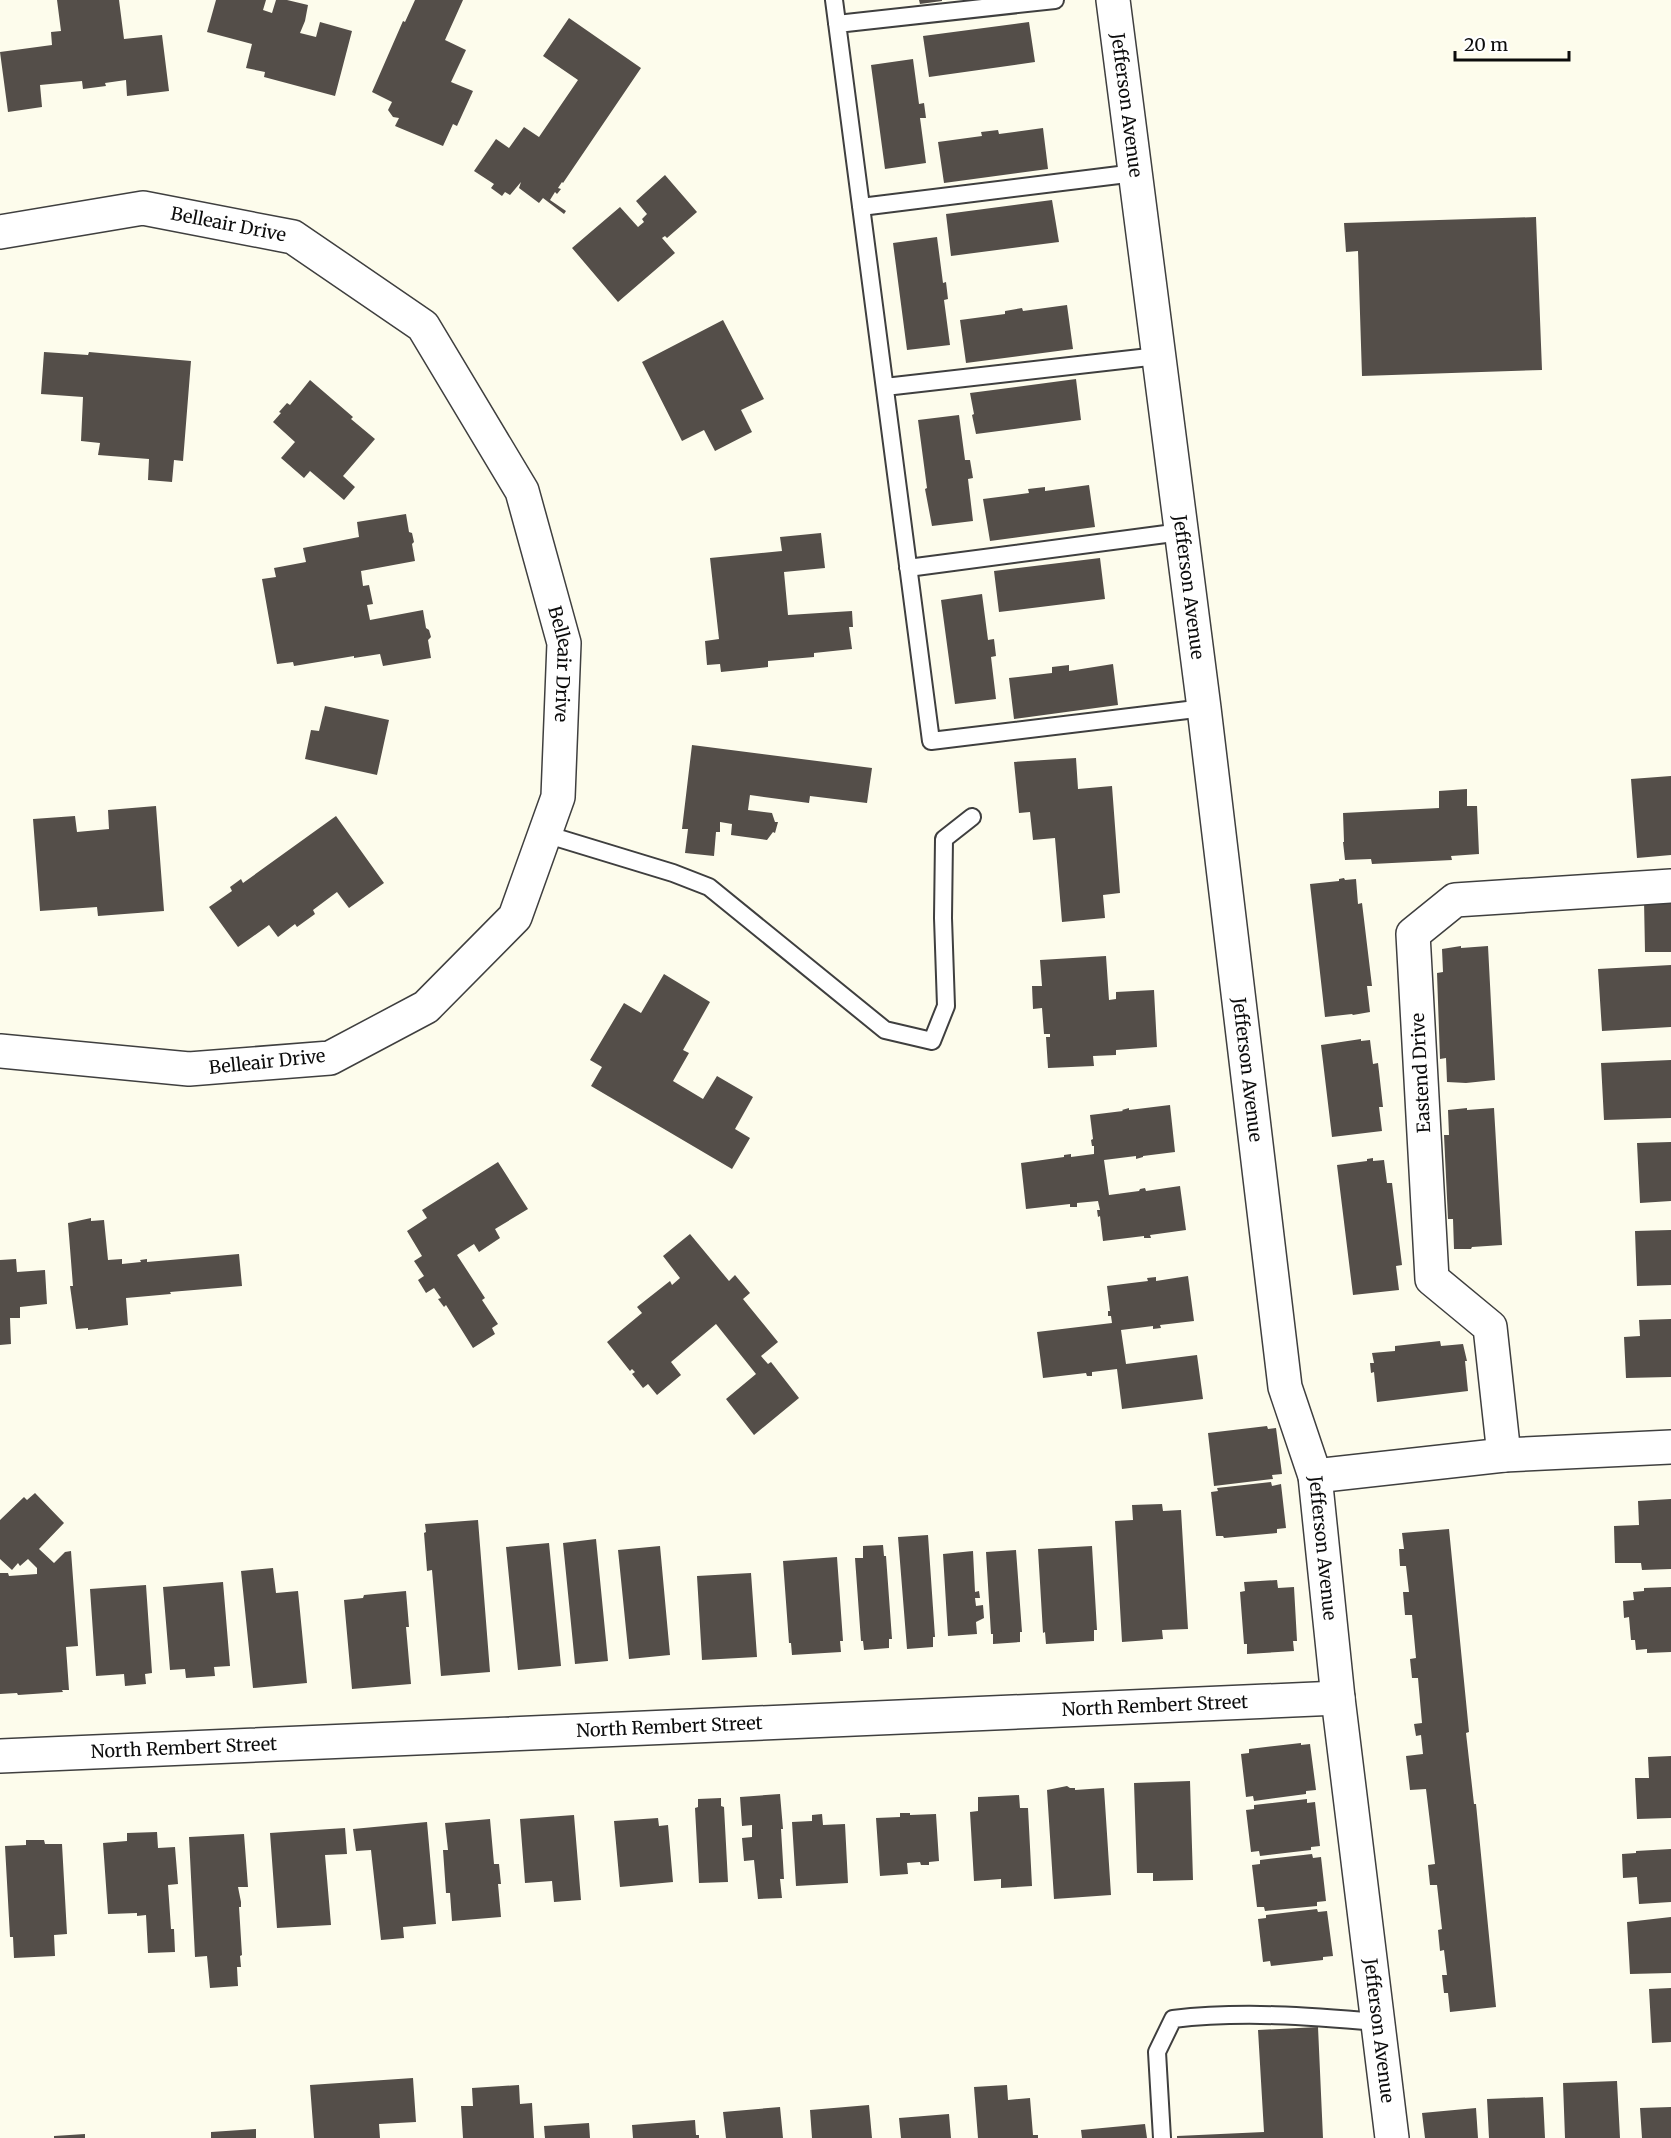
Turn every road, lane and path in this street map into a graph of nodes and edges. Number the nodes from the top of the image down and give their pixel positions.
1 (834, 0) edge
2 (1055, 0) edge
3 (1113, 0) edge
4 (837, 24) junction
5 (1135, 173) junction
6 (861, 207) junction
7 (0, 232) edge
8 (1158, 356) junction
9 (885, 387) junction
10 (1181, 532) junction
11 (908, 568) junction
12 (1204, 708) junction
13 (972, 818) dead end
14 (545, 834) junction
15 (1671, 886) edge
16 (0, 1051) edge
17 (1671, 1447) edge
18 (1504, 1455) junction
19 (1315, 1476) junction
20 (1338, 1698) junction
21 (0, 1756) edge
22 (1378, 2022) junction
23 (1162, 2138) edge
24 (1392, 2138) edge

1 - 4 lane
2 - 4 lane
3 - 5 street, Jefferson Avenue
4 - 6 lane
5 - 6 lane
5 - 8 street, Jefferson Avenue
6 - 9 lane
7 - 14 street, Belleair Drive
8 - 9 lane
8 - 10 street, Jefferson Avenue
9 - 11 lane
10 - 11 lane
10 - 12 street, Jefferson Avenue
11 - 12 lane
12 - 19 street, Jefferson Avenue
13 - 14 lane
14 - 16 street, Belleair Drive
15 - 18 street, Eastend Drive
17 - 18 street
18 - 19 street
19 - 20 street, Jefferson Avenue
20 - 21 street, North Rembert Street
20 - 22 street, Jefferson Avenue
22 - 23 lane
22 - 24 street, Jefferson Avenue

